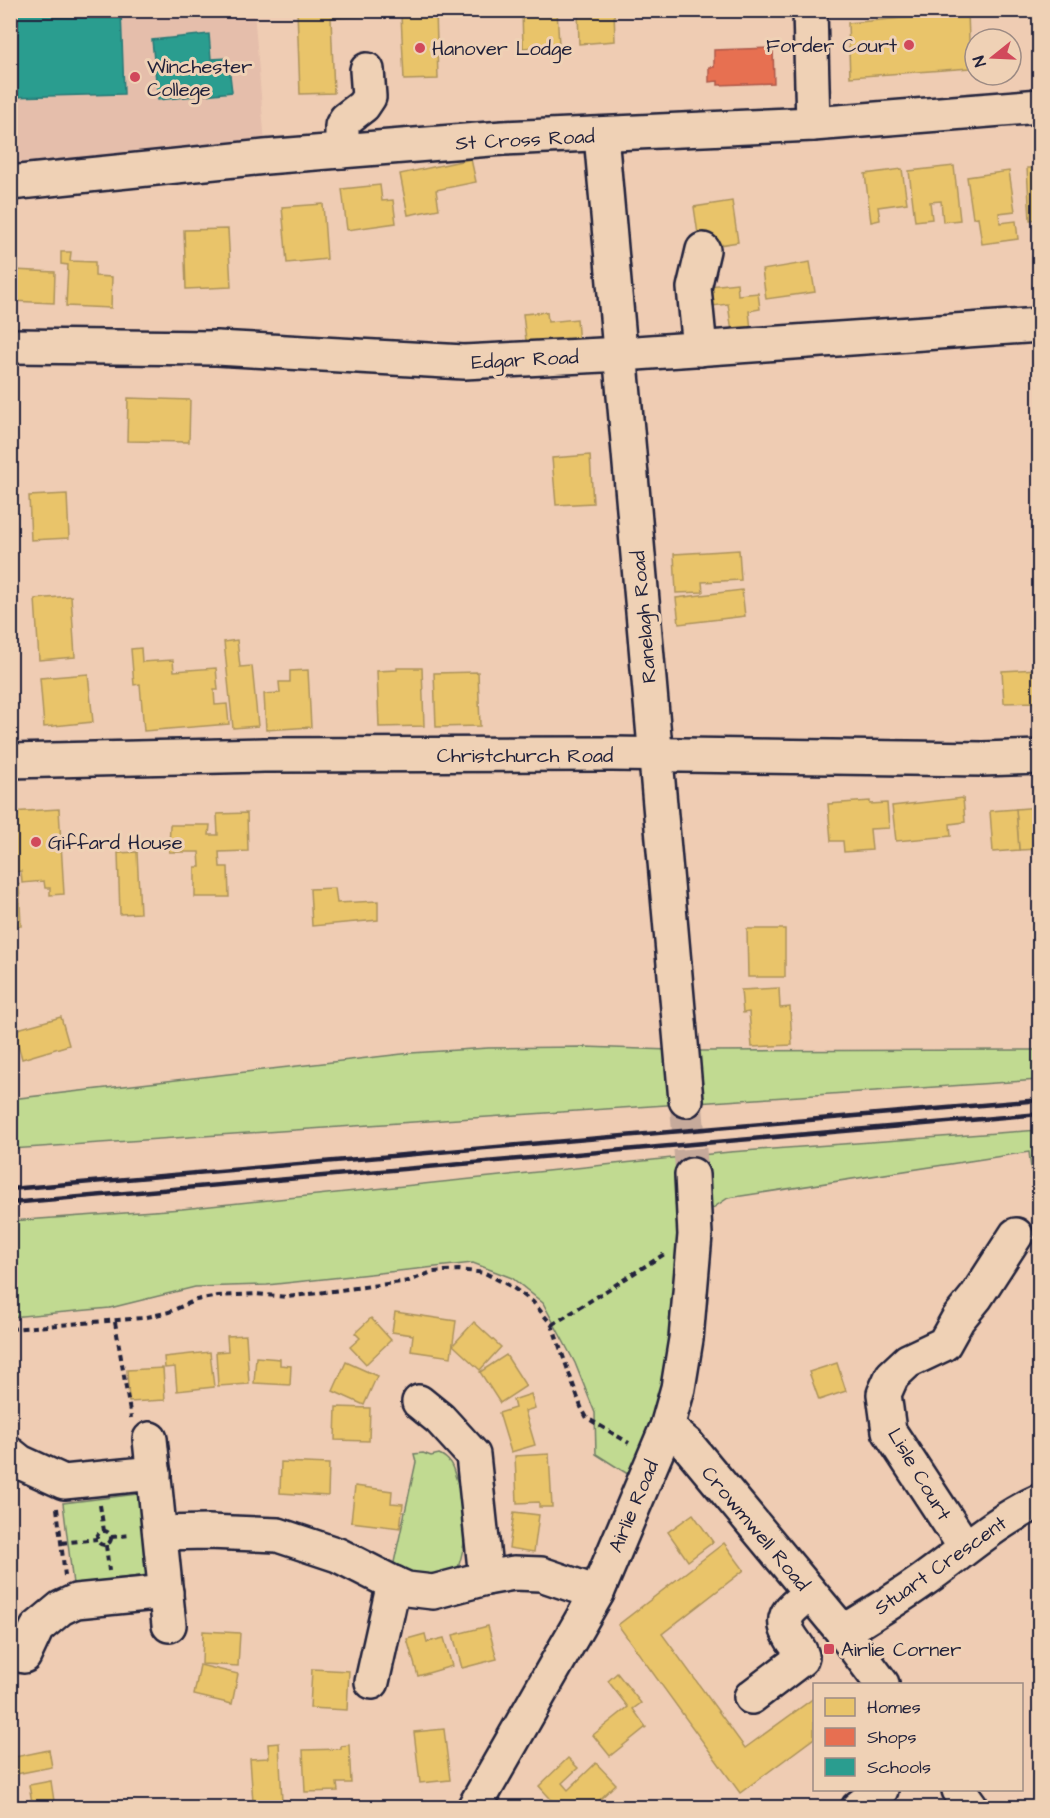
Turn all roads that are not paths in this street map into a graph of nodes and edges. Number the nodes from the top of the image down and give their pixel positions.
1 (810, 10) edge
2 (367, 70) dead end
3 (1040, 106) edge
4 (813, 124) junction
5 (601, 135) junction
6 (342, 151) junction
7 (10, 183) edge
8 (703, 250) dead end
9 (1040, 324) edge
10 (10, 346) edge
11 (700, 348) junction
12 (622, 354) junction
13 (654, 755) junction
14 (1040, 758) edge
15 (10, 761) edge
16 (686, 1100) tunnel mouth
17 (692, 1175) tunnel mouth
18 (1016, 1235) dead end
19 (419, 1401) dead end
20 (150, 1438) road end
21 (662, 1440) junction
22 (10, 1454) edge
23 (154, 1473) junction
24 (1040, 1501) edge
25 (160, 1533) junction
26 (965, 1547) junction
27 (486, 1578) junction
28 (394, 1583) junction
29 (166, 1592) junction
30 (597, 1593) junction
31 (810, 1593) junction
32 (169, 1625) dead end
33 (843, 1632) junction
34 (24, 1656) dead end
35 (372, 1682) dead end
36 (881, 1683) edge
37 (751, 1697) dead end
38 (880, 1791) edge
39 (960, 1791) edge
40 (474, 1808) edge
41 (858, 1808) edge
42 (972, 1808) edge

1 - 4 street
2 - 6 street
3 - 4 street, St Cross Road
4 - 5 street, St Cross Road
5 - 6 street, St Cross Road
5 - 12 street, Ranelagh Road
6 - 7 street, St Cross Road
8 - 11 street
9 - 11 street, Edgar Road
10 - 12 street, Edgar Road
11 - 12 street, Edgar Road
12 - 13 street, Ranelagh Road
13 - 14 street, Christchurch Road
13 - 15 street, Christchurch Road
13 - 16 street, Ranelagh Road
17 - 21 street, Airlie Road
18 - 26 street, Lisle Court
19 - 27 street
20 - 23 street
21 - 30 street, Airlie Road
21 - 31 street, Crowmwell Road
22 - 23 street
23 - 25 street
24 - 26 street, Stuart Crescent
25 - 28 street
25 - 29 street
26 - 33 street, Stuart Crescent
27 - 28 street
27 - 30 street
28 - 35 street
29 - 32 street
29 - 34 street
30 - 40 street, Airlie Road
31 - 33 street, Crowmwell Road
31 - 37 street
33 - 36 street, Crowmwell Road
38 - 41 street
39 - 42 street

